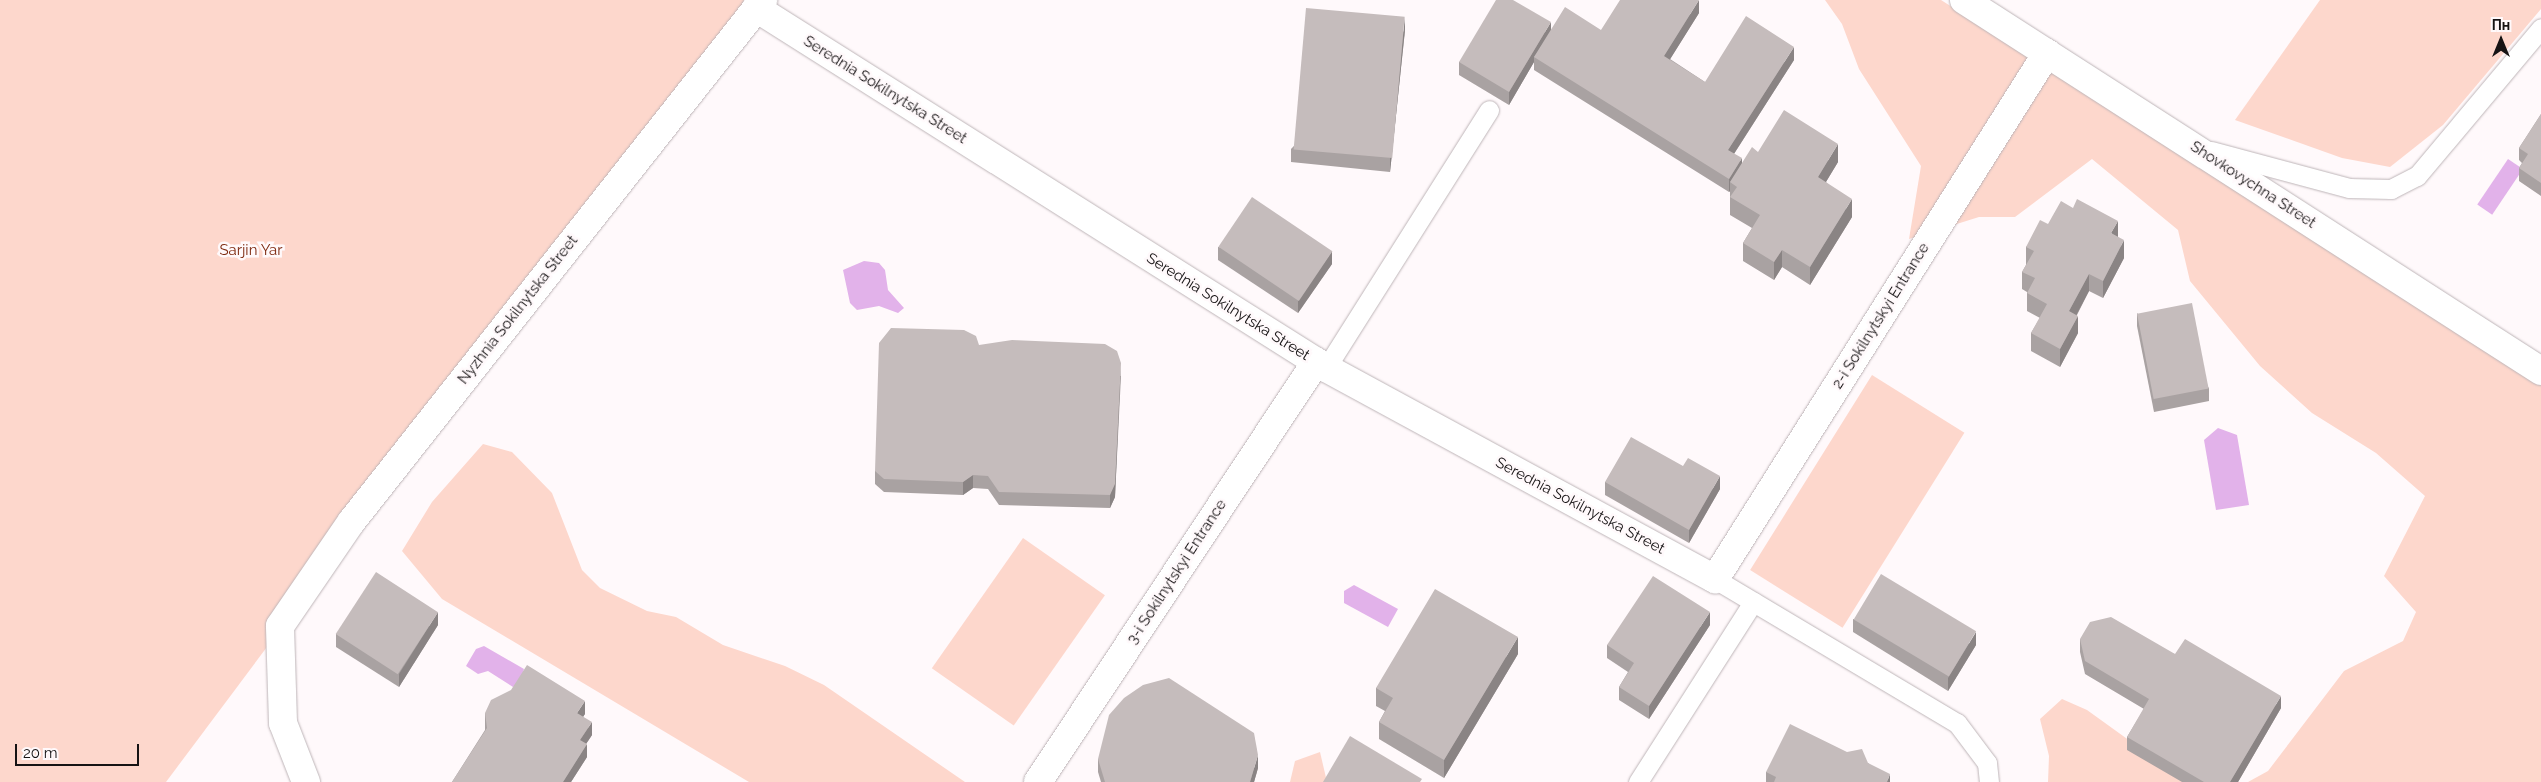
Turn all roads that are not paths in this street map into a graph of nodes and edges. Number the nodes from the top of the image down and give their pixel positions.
1 (1964, 0) edge
2 (759, 4) edge
3 (2541, 28) edge
4 (2047, 53) junction
5 (1489, 110) dead end
6 (2193, 147) junction
7 (1321, 365) junction
8 (2541, 371) edge
9 (1715, 579) junction
10 (1753, 602) junction
11 (306, 782) edge
12 (1038, 782) edge
13 (1638, 782) edge
14 (1989, 782) edge

1 - 4 street, Shovkovychna Street
2 - 7 street, Serednia Sokilnytska Street
2 - 11 street, Nyzhnia Sokilnytska Street
3 - 6 lane
4 - 6 street, Shovkovychna Street
4 - 9 street, 2-i Sokilnytskyi Entrance
5 - 7 lane
6 - 8 street, Shovkovychna Street
7 - 9 street, Serednia Sokilnytska Street
7 - 12 street, 3-i Sokilnytskyi Entrance
9 - 10 lane
10 - 13 lane
10 - 14 lane

